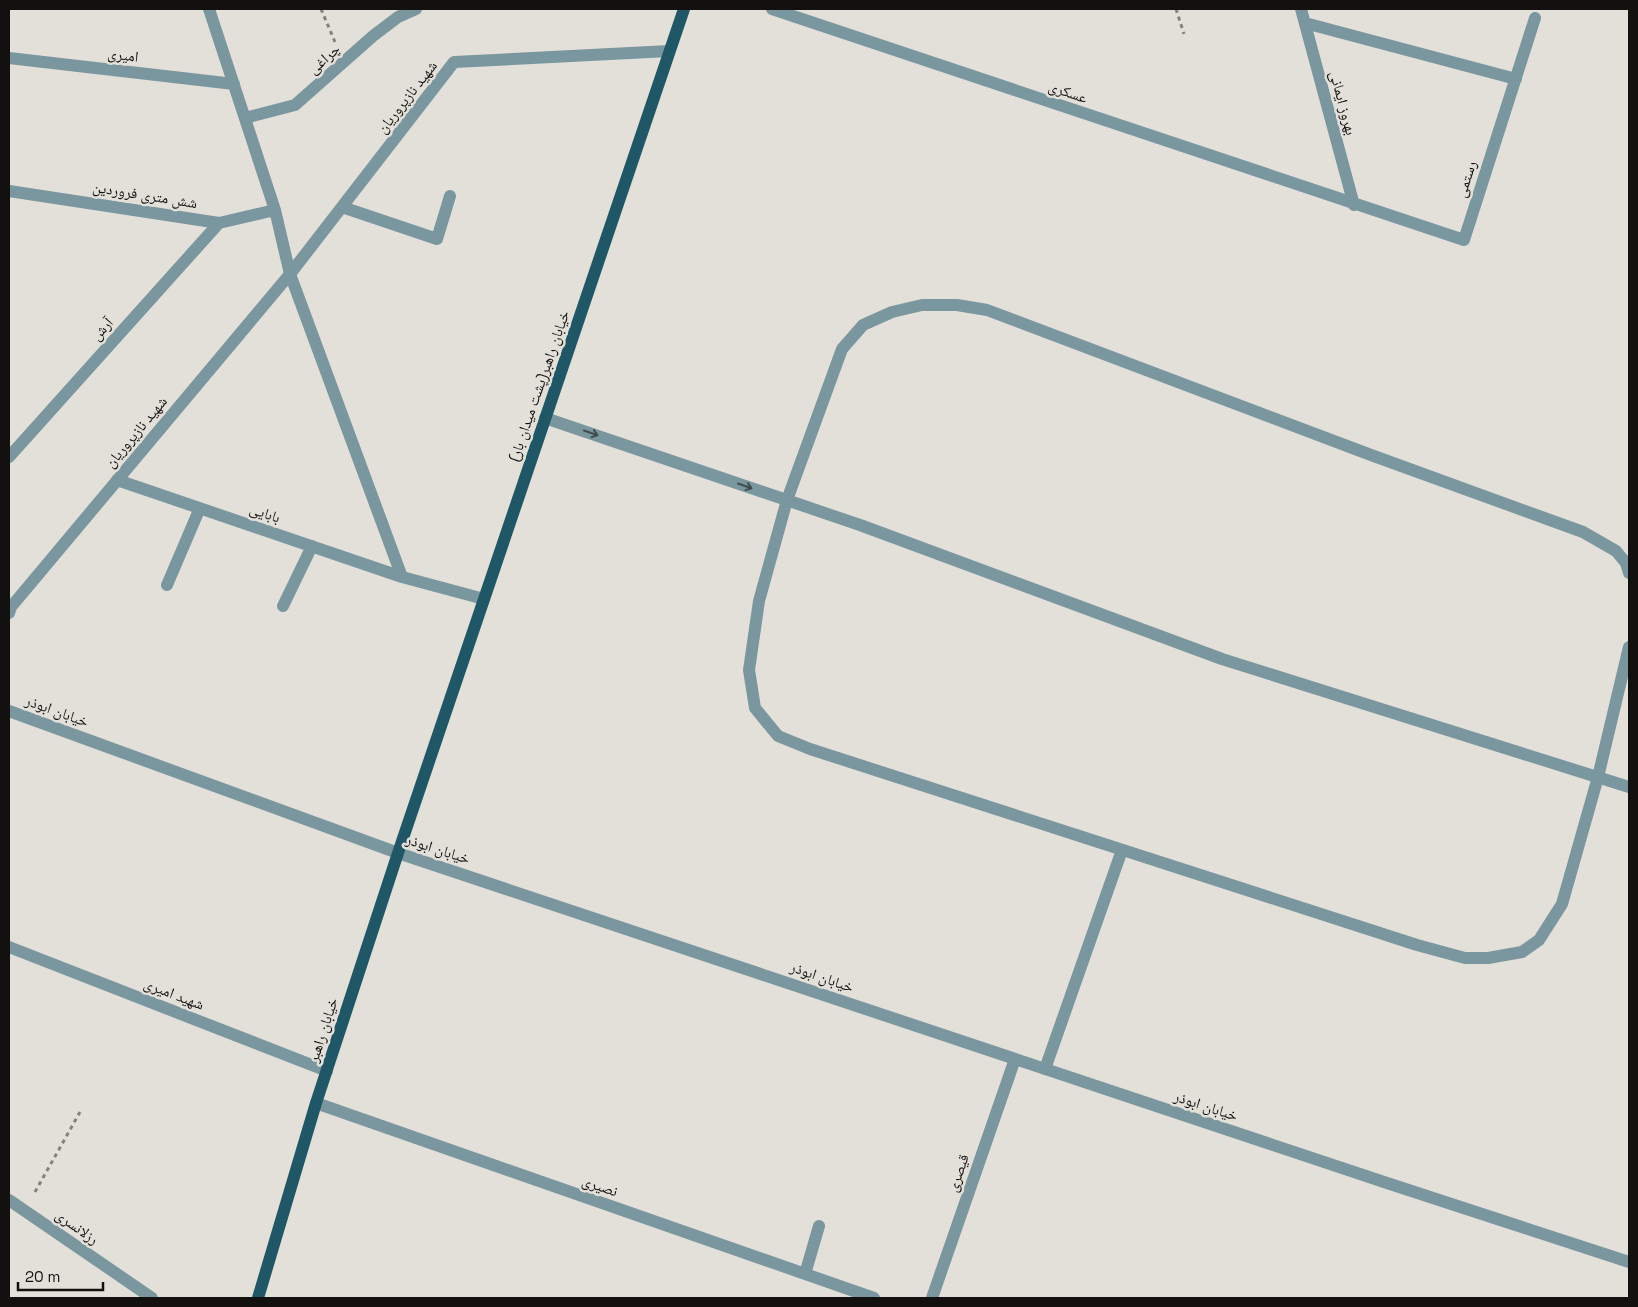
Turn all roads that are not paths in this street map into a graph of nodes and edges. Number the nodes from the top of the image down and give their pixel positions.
1 (209, 9) edge
2 (416, 9) edge
3 (684, 9) edge
4 (772, 9) edge
5 (1301, 9) edge
6 (1535, 18) dead end
7 (1305, 23) junction
8 (669, 51) junction
9 (9, 58) edge
10 (1516, 78) junction
11 (234, 84) junction
12 (245, 118) junction
13 (9, 191) edge
14 (450, 196) dead end
15 (1354, 205) junction
16 (342, 207) junction
17 (275, 210) junction
18 (219, 223) junction
19 (290, 274) junction
20 (545, 418) junction
21 (9, 457) edge
22 (117, 480) junction
23 (787, 500) junction
24 (200, 508) junction
25 (312, 546) junction
26 (1629, 573) edge
27 (402, 577) junction
28 (167, 586) dead end
29 (484, 599) junction
30 (283, 606) dead end
31 (9, 613) edge
32 (1629, 647) edge
33 (9, 711) edge
34 (425, 773) joint
35 (1598, 777) junction
36 (1629, 787) edge
37 (1122, 850) junction
38 (398, 853) junction
39 (9, 947) edge
40 (1015, 1059) junction
41 (1045, 1069) junction
42 (327, 1072) junction
43 (316, 1104) junction
44 (9, 1200) edge
45 (818, 1226) dead end
46 (1629, 1262) edge
47 (804, 1274) junction
48 (152, 1298) edge
49 (258, 1298) edge
50 (874, 1298) edge
51 (932, 1298) edge

1 - 11 street
2 - 12 street, چراغی
3 - 8 main road, خیابان راهبر(پشت میدان بار)
4 - 15 street, عسکری
5 - 7 street, بهروز ایمانی
6 - 10 street, رستمی
7 - 10 street
7 - 15 street, بهروز ایمانی
8 - 16 street, شهید نازپروریان
8 - 20 main road, خیابان راهبر(پشت میدان بار)
9 - 11 street, امیری
10 - 15 street, رستمی
11 - 12 street
12 - 17 street
13 - 18 street, شش متری فروردین
14 - 16 street
16 - 19 street, شهید نازپروریان
17 - 18 street, شش متری فروردین
17 - 19 street
18 - 21 street, آرش
19 - 22 street, شهید نازپروریان
19 - 27 street
20 -> 23 street
20 - 29 main road, خیابان راهبر(پشت میدان بار)
22 - 24 street, بابایی
22 - 31 street, شهید نازپروریان
23 - 26 street
23 - 35 street
23 - 37 street
24 - 25 street, بابایی
24 - 28 street
25 - 27 street, بابایی
25 - 30 street
27 - 29 street
29 - 34 main road, خیابان راهبر(پشت میدان بار)
32 - 35 street
33 - 38 street, خیابان ابوذر
34 - 38 main road, خیابان راهبر
35 - 36 street
35 - 37 street
37 - 41 street
38 - 40 street, خیابان ابوذر
38 - 42 main road, خیابان راهبر
39 - 42 street, شهید امیری
40 - 41 street, خیابان ابوذر
40 - 51 street, قیصری
41 - 46 street, خیابان ابوذر
42 - 43 main road, خیابان راهبر
43 - 47 street, نصیری
43 - 49 main road, خیابان راهبر
44 - 48 street, رزلانسری
45 - 47 street
47 - 50 street, نصیری

